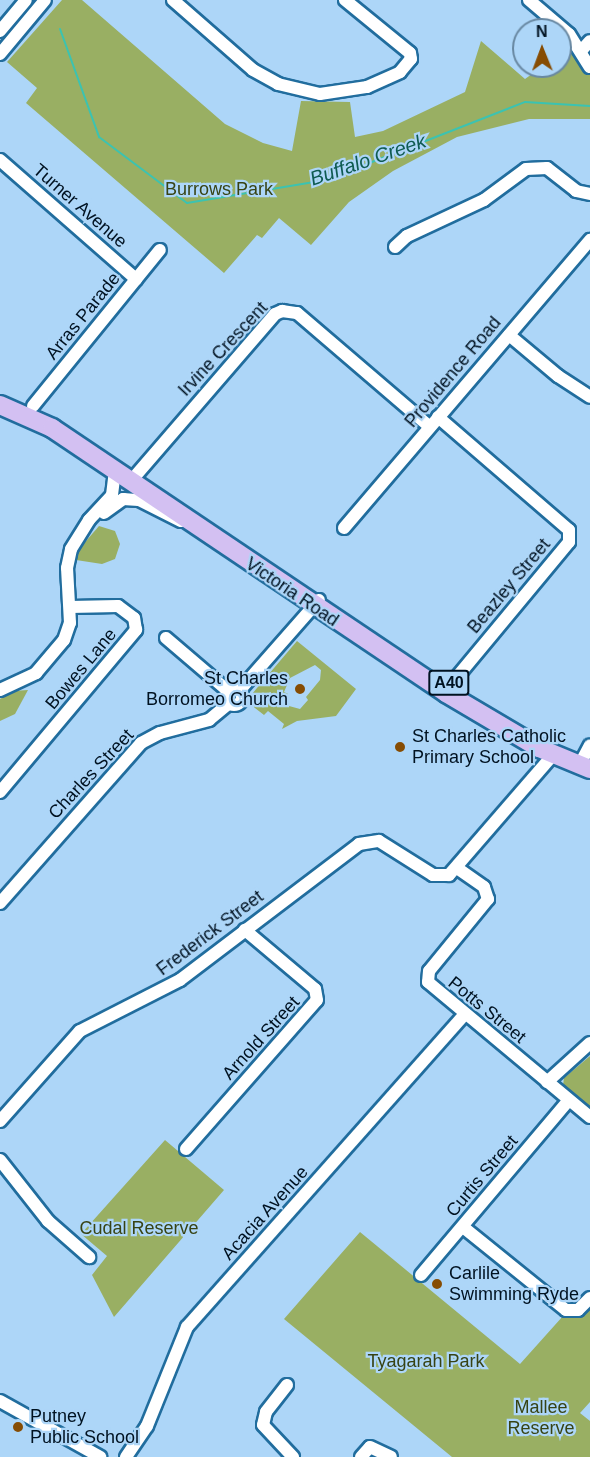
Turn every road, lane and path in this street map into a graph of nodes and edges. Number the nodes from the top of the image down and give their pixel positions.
1 (26, 0) edge
2 (45, 0) edge
3 (173, 0) edge
4 (345, 0) edge
5 (529, 0) edge
6 (188, 5) edge
7 (2, 24) edge
8 (18, 32) junction
9 (587, 45) edge
10 (0, 54) edge
11 (590, 67) edge
12 (0, 160) edge
13 (590, 194) edge
14 (589, 244) edge
15 (395, 247) dead end
16 (160, 250) dead end
17 (136, 279) junction
18 (509, 335) junction
19 (0, 393) edge
20 (590, 397) edge
21 (0, 405) edge
22 (33, 406) junction
23 (434, 422) junction
24 (115, 472) junction
25 (137, 474) junction
26 (190, 524) junction
27 (344, 528) dead end
28 (70, 549) junction
29 (317, 603) junction
30 (70, 607) junction
31 (166, 638) dead end
32 (451, 684) junction
33 (0, 690) edge
34 (232, 695) junction
35 (553, 755) junction
36 (587, 758) edge
37 (0, 792) edge
38 (457, 868) junction
39 (0, 903) edge
40 (245, 930) junction
41 (464, 1015) junction
42 (590, 1043) edge
43 (547, 1082) junction
44 (570, 1100) junction
45 (590, 1117) edge
46 (0, 1121) edge
47 (186, 1149) dead end
48 (0, 1160) edge
49 (464, 1227) junction
50 (89, 1257) dead end
51 (422, 1275) dead end
52 (590, 1298) edge
53 (286, 1385) dead end
54 (0, 1401) edge
55 (100, 1457) edge
56 (126, 1457) edge
57 (293, 1457) edge
58 (361, 1457) edge
59 (391, 1457) edge

1 - 7 street
2 - 8 street
3 - 6 street
4 - 6 street
5 - 9 street
7 - 8 street
8 - 10 street
9 - 11 street
12 - 17 street, Turner Avenue
13 - 15 street
14 - 18 street, Providence Road
16 - 17 street, Arras Parade
17 - 22 street, Arras Parade
18 - 20 street
18 - 23 street, Providence Road
19 - 22 highway, Victoria Road / A40
21 - 24 highway, Victoria Road / A40
22 - 25 highway, Victoria Road / A40
23 - 25 street, Irvine Crescent
23 - 27 street, Providence Road
23 - 32 street, Beazley Street
24 - 26 highway, Victoria Road / A40
24 - 28 street
25 - 29 highway, Victoria Road / A40
26 - 28 street
26 - 29 highway, Victoria Road / A40
28 - 30 street
29 - 32 highway, Victoria Road / A40
29 - 34 street, Charles Street
29 - 35 highway, Victoria Road / A40
30 - 33 street
30 - 37 street, Bowes Lane
31 - 34 street
32 - 36 highway, Victoria Road / A40
34 - 39 street, Charles Street
35 - 36 highway, Victoria Road / A40
35 - 38 street
38 - 40 street, Frederick Street
38 - 41 street, Potts Street
40 - 46 street, Frederick Street
40 - 47 street, Arnold Street
41 - 43 street, Potts Street
41 - 56 street, Acacia Avenue
42 - 43 street
43 - 44 street, Potts Street
44 - 45 street, Potts Street
44 - 49 street, Curtis Street
48 - 50 street
49 - 51 street, Curtis Street
49 - 52 street
53 - 57 street
54 - 55 street
58 - 59 street

